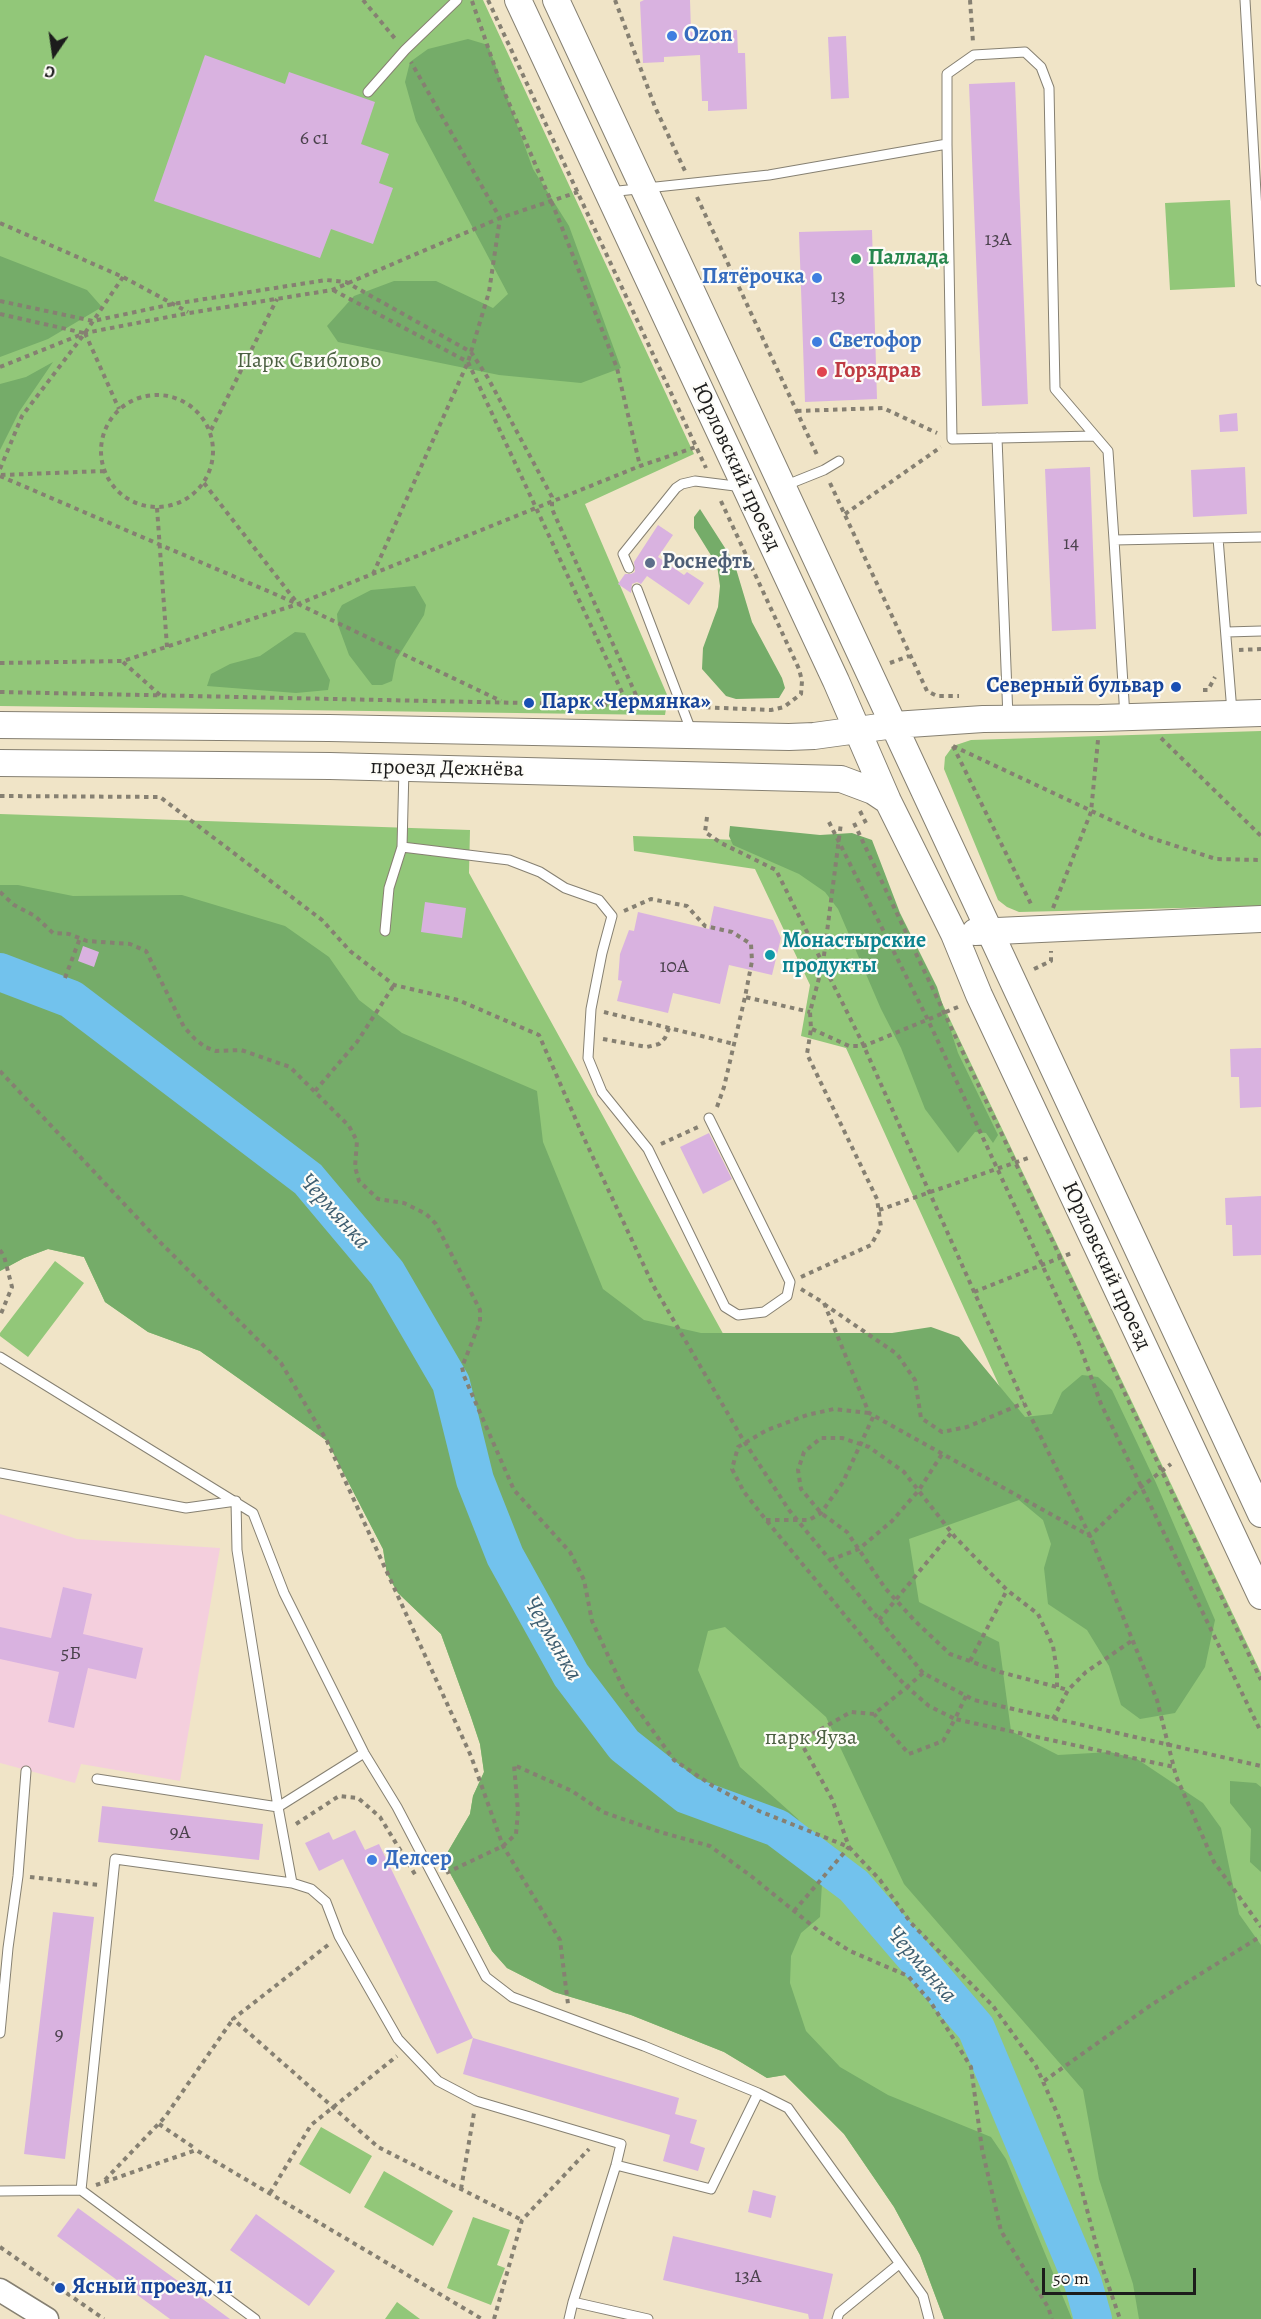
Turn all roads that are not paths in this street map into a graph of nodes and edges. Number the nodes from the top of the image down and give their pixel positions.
1 (457, 0) edge
2 (518, 0) edge
3 (556, 0) edge
4 (1245, 0) edge
5 (368, 92) dead end
6 (947, 144) junction
7 (644, 188) junction
8 (608, 192) junction
9 (1261, 281) edge
10 (1095, 436) junction
11 (997, 438) junction
12 (839, 461) dead end
13 (783, 487) junction
14 (746, 488) junction
15 (1261, 537) edge
16 (1218, 538) junction
17 (1114, 540) junction
18 (629, 568) dead end
19 (637, 590) dead end
20 (1261, 631) edge
21 (1227, 632) junction
22 (1261, 713) edge
23 (1233, 714) junction
24 (1122, 717) junction
25 (1008, 718) junction
26 (0, 725) edge
27 (894, 725) junction
28 (856, 730) junction
29 (693, 735) junction
30 (0, 763) edge
31 (404, 768) junction
32 (888, 801) junction
33 (402, 847) junction
34 (1261, 919) edge
35 (385, 931) dead end
36 (991, 931) junction
37 (954, 934) junction
38 (709, 1118) road end
39 (0, 1357) edge
40 (0, 1473) edge
41 (236, 1501) junction
42 (1261, 1514) edge
43 (1261, 1596) edge
44 (364, 1753) junction
45 (26, 1771) dead end
46 (97, 1779) dead end
47 (278, 1807) junction
48 (292, 1883) junction
49 (4, 1948) edge
50 (0, 2033) edge
51 (758, 2093) junction
52 (616, 2165) junction
53 (81, 2190) junction
54 (0, 2191) edge
55 (899, 2264) junction
56 (0, 2290) edge
57 (573, 2302) junction
58 (46, 2319) edge
59 (255, 2319) edge
60 (569, 2319) edge
61 (648, 2319) edge
62 (837, 2319) edge
63 (929, 2319) edge

1 - 5 lane
2 - 8 main road, Юрловский проезд
3 - 7 main road, Юрловский проезд
4 - 9 lane
6 - 7 lane
6 - 10 lane
6 - 11 lane
7 - 8 lane
7 - 13 main road, Юрловский проезд
8 - 14 main road, Юрловский проезд
10 - 11 lane
10 - 17 lane
11 - 25 lane
12 - 13 lane
13 - 27 main road, Юрловский проезд
14 - 18 lane
14 - 28 main road, Юрловский проезд
15 - 16 lane
16 - 17 lane
16 - 21 lane
17 - 24 lane
19 - 29 lane
20 - 21 lane
21 - 23 lane
22 - 23 main road
23 - 24 main road
24 - 25 main road
25 - 27 main road
26 - 29 main road, проезд Дежнёва
27 - 28 main road
27 - 36 main road, Юрловский проезд
28 - 29 main road, проезд Дежнёва
28 - 32 main road, Юрловский проезд
30 - 31 main road, проезд Дежнёва
31 - 32 main road, проезд Дежнёва
31 - 33 lane
32 - 37 main road, Юрловский проезд
33 - 35 lane
33 - 38 lane
34 - 36 main road
36 - 37 main road
36 - 42 main road, Юрловский проезд
37 - 43 main road, Юрловский проезд
39 - 41 lane
40 - 41 lane
41 - 44 lane
41 - 47 lane
44 - 47 lane
44 - 51 lane
45 - 49 lane
46 - 47 lane
47 - 48 lane
48 - 52 lane
48 - 53 lane
49 - 50 lane
51 - 52 lane
51 - 55 lane
52 - 57 lane
53 - 54 lane
53 - 59 lane
55 - 62 lane
55 - 63 lane
56 - 58 street
57 - 60 lane
57 - 61 lane

